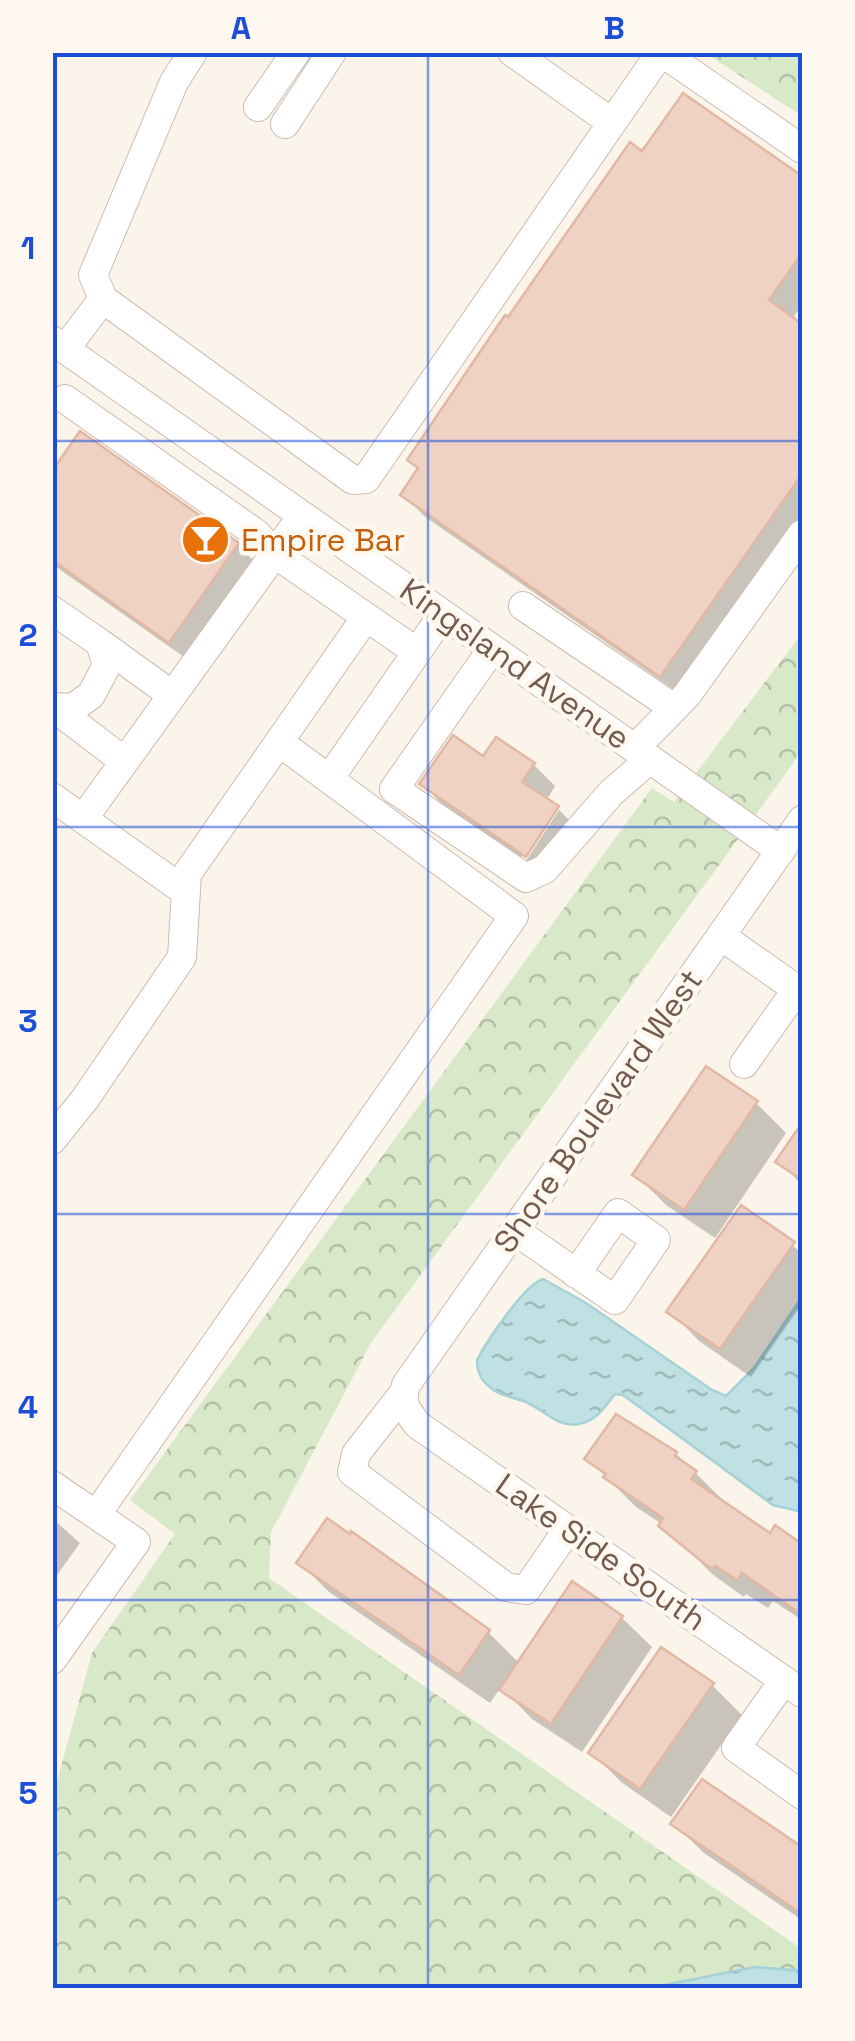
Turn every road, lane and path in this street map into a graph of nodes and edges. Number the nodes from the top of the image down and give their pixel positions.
1 (193, 52) edge
2 (296, 52) edge
3 (332, 52) edge
4 (512, 52) edge
5 (258, 107) dead end
6 (611, 122) junction
7 (284, 124) dead end
8 (802, 150) edge
9 (103, 299) junction
10 (59, 344) edge
11 (88, 366) junction
12 (59, 408) edge
13 (302, 516) junction
14 (802, 534) edge
15 (275, 554) junction
16 (523, 606) dead end
17 (52, 610) edge
18 (443, 614) junction
19 (366, 617) junction
20 (100, 643) junction
21 (492, 649) junction
22 (417, 652) junction
23 (172, 694) junction
24 (53, 707) edge
25 (674, 708) junction
26 (279, 742) junction
27 (642, 753) junction
28 (124, 761) junction
29 (329, 779) junction
30 (52, 797) edge
31 (84, 819) junction
32 (802, 820) edge
33 (781, 850) junction
34 (186, 892) junction
35 (721, 936) junction
36 (800, 991) edge
37 (744, 1064) dead end
38 (52, 1140) edge
39 (514, 1230) junction
40 (576, 1274) dead end
41 (403, 1401) junction
42 (52, 1485) edge
43 (96, 1514) junction
44 (568, 1530) junction
45 (52, 1660) edge
46 (793, 1687) edge
47 (802, 1795) edge

1 - 9 street
2 - 5 street
3 - 7 street
4 - 6 street
6 - 8 street
6 - 9 street
9 - 10 street
10 - 11 street, Kingsland Avenue
11 - 12 street
11 - 13 street, Kingsland Avenue
12 - 15 street
13 - 15 street
13 - 18 street, Kingsland Avenue
14 - 25 street
15 - 19 street
15 - 23 street
16 - 25 street
17 - 20 street
18 - 21 street, Kingsland Avenue
18 - 22 street
19 - 22 street
19 - 26 street
20 - 23 street
20 - 24 street
21 - 27 street, Kingsland Avenue
21 - 27 street
22 - 29 street
23 - 28 street
24 - 28 street
25 - 27 street
26 - 29 street
26 - 34 street
27 - 33 street, Kingsland Avenue
28 - 31 street
29 - 43 street
30 - 31 street
31 - 34 street
32 - 33 street, Shore Boulevard West
33 - 35 street, Shore Boulevard West
34 - 38 street
35 - 36 street
35 - 39 street, Shore Boulevard West
36 - 37 street
39 - 40 street
39 - 41 street, Shore Boulevard West
41 - 44 street, Lake Side South
41 - 44 street, Shore Boulevard West
42 - 43 street
43 - 45 street
44 - 46 street, Lake Side South
46 - 47 street

